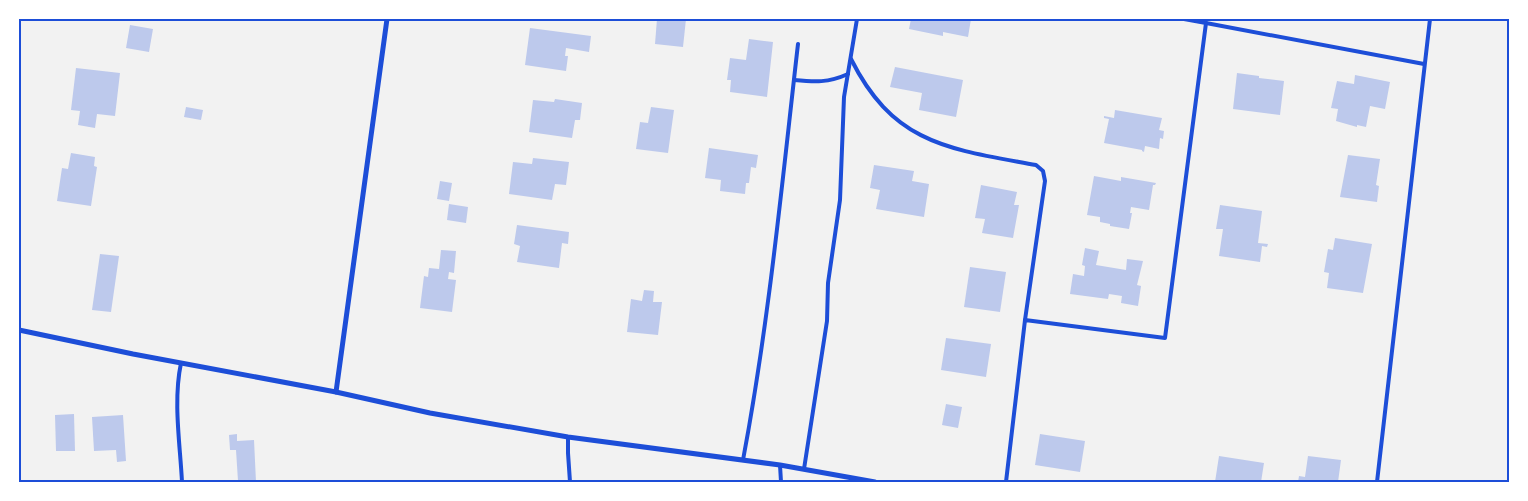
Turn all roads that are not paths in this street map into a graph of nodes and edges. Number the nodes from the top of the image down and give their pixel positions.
1 (387, 19) edge
2 (857, 19) edge
3 (1184, 19) edge
4 (1430, 19) edge
5 (1206, 23) junction
6 (798, 44) dead end
7 (851, 59) junction
8 (1424, 64) junction
9 (848, 74) junction
10 (794, 80) junction
11 (1025, 320) junction
12 (19, 330) edge
13 (181, 363) junction
14 (336, 392) junction
15 (568, 437) junction
16 (743, 460) junction
17 (780, 465) junction
18 (804, 469) junction
19 (182, 482) edge
20 (570, 482) edge
21 (781, 482) edge
22 (875, 482) edge
23 (1006, 482) edge
24 (1377, 482) edge

1 - 14 street
2 - 7 lane
3 - 5 lane
4 - 8 lane
5 - 8 lane
5 - 11 lane
6 - 10 lane
7 - 9 lane
7 - 11 lane
8 - 24 lane
9 - 10 lane
9 - 18 lane
10 - 16 lane
11 - 23 lane
12 - 13 street
13 - 14 street
13 - 19 lane
14 - 15 street
15 - 16 street
15 - 20 lane
16 - 17 street
17 - 18 street
17 - 21 lane
18 - 22 street

